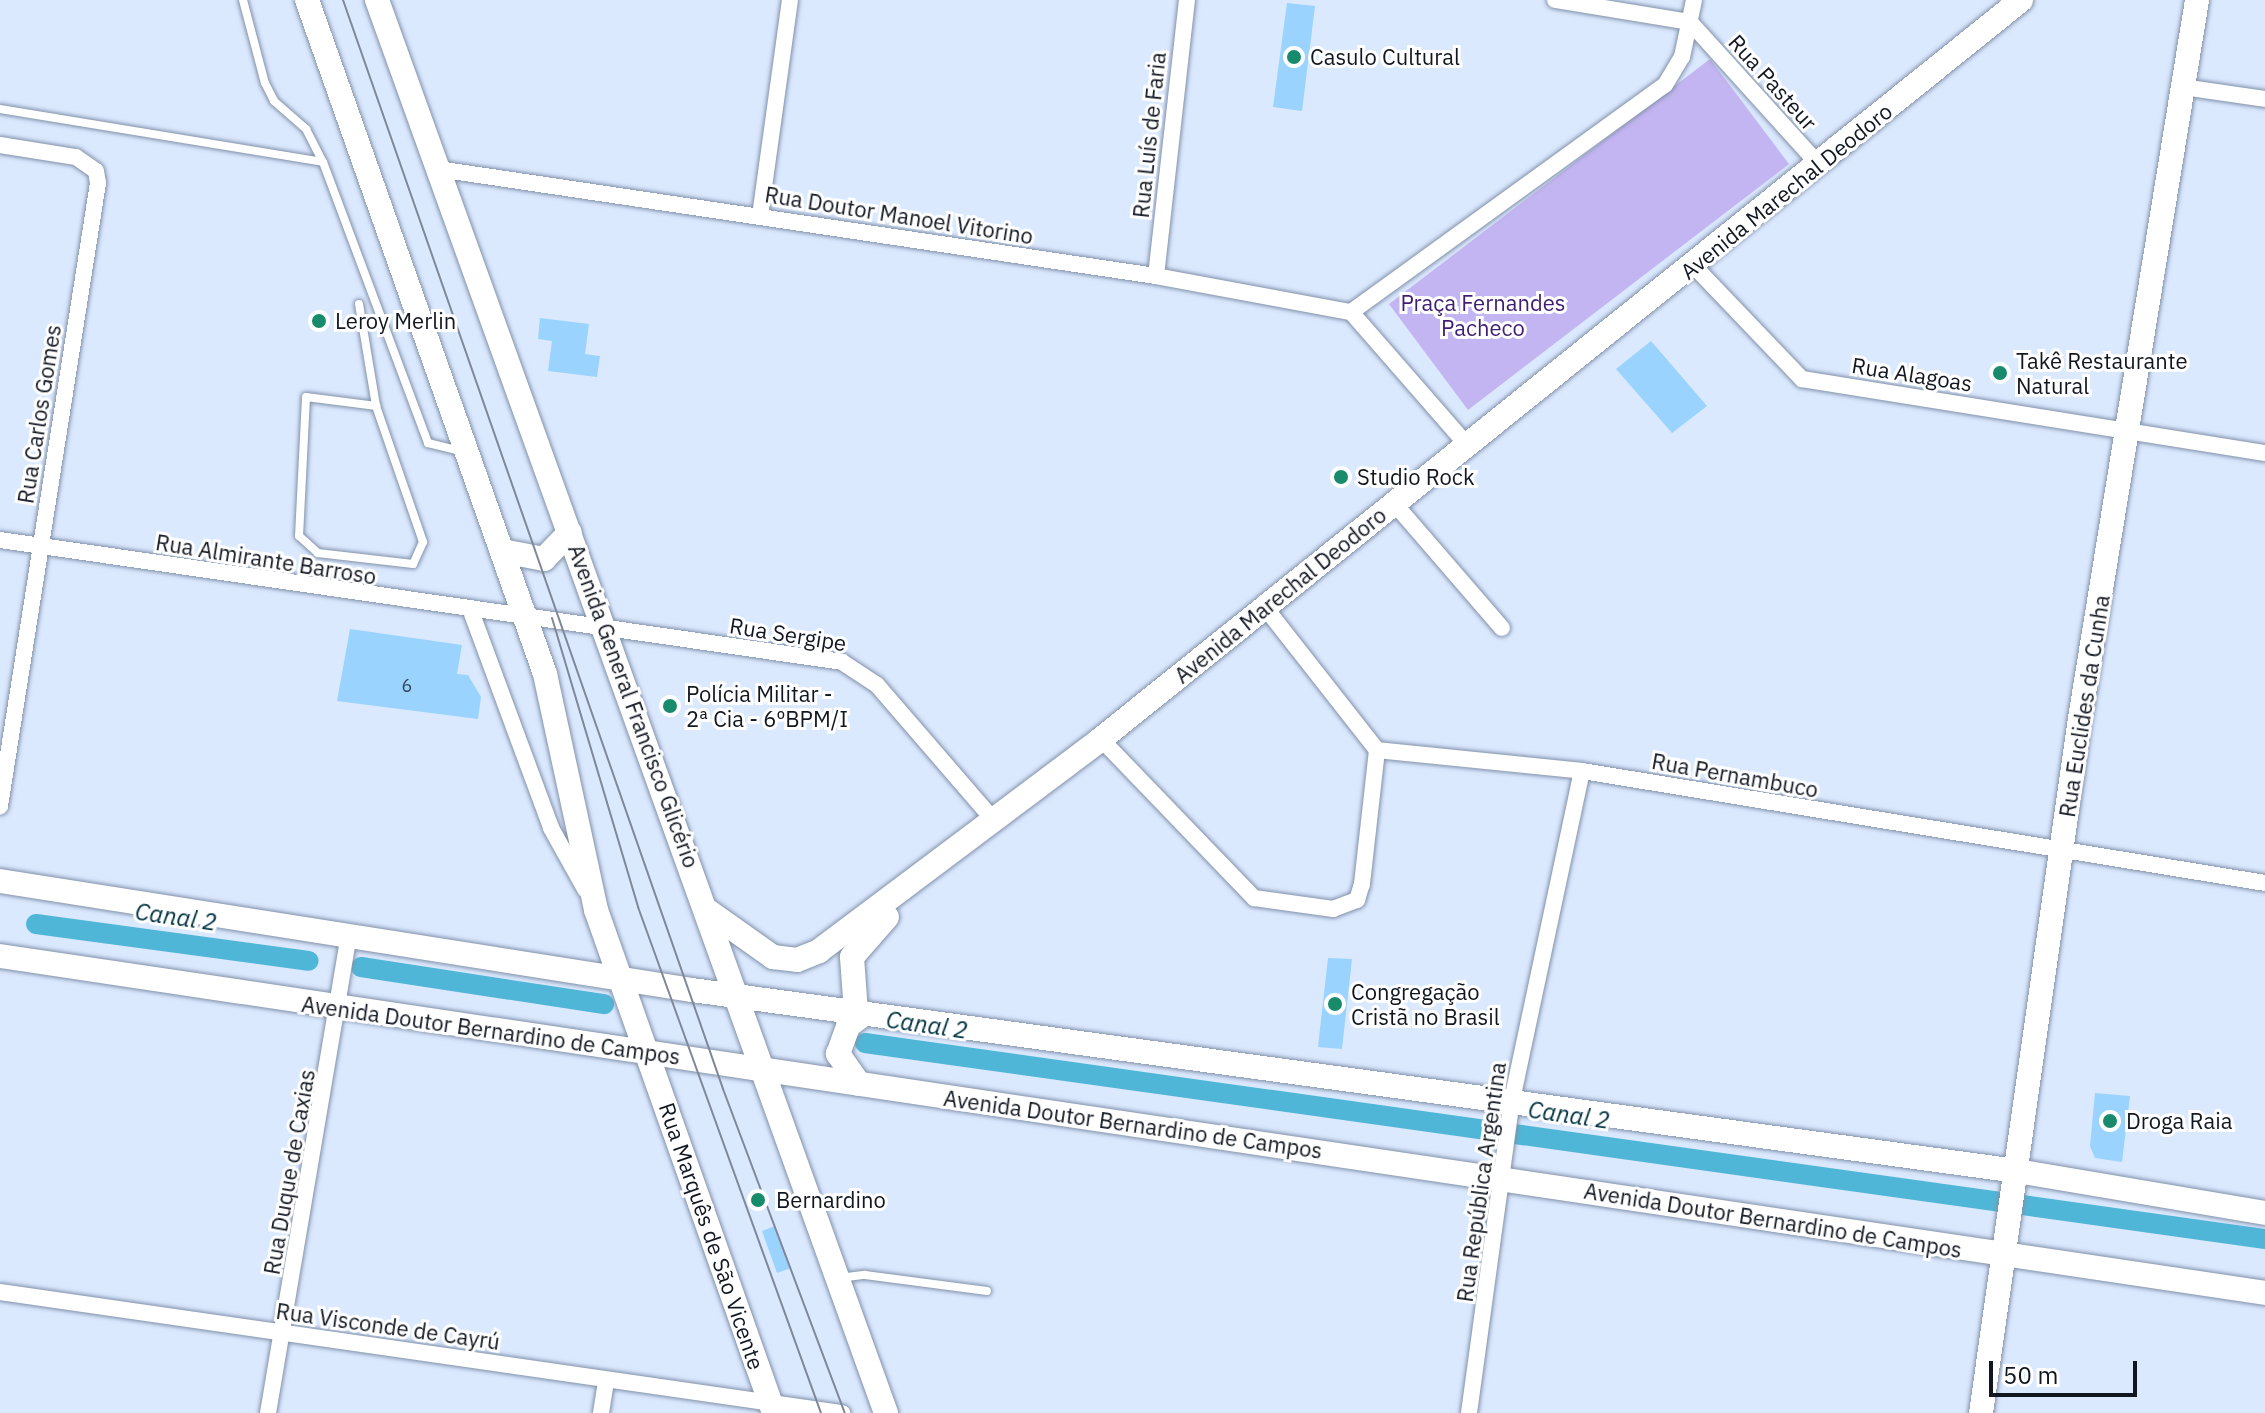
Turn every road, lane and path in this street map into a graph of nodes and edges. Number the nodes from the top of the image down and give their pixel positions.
1 (243, 0) edge
2 (307, 0) edge
3 (377, 0) edge
4 (790, 0) edge
5 (1187, 0) edge
6 (1555, 0) edge
7 (1694, 0) edge
8 (2021, 0) edge
9 (2197, 0) edge
10 (1690, 22) junction
11 (2183, 87) junction
12 (2265, 99) edge
13 (0, 109) edge
14 (0, 145) edge
15 (323, 162) junction
16 (1819, 165) junction
17 (438, 169) junction
18 (760, 216) junction
19 (1693, 265) junction
20 (1156, 276) junction
21 (359, 304) dead end
22 (1351, 312) junction
23 (376, 406) junction
24 (2131, 432) junction
25 (1467, 445) junction
26 (469, 453) junction
27 (2265, 453) edge
28 (1394, 503) junction
29 (570, 532) junction
30 (0, 540) edge
31 (40, 545) junction
32 (502, 551) junction
33 (1264, 606) junction
34 (472, 614) junction
35 (526, 620) junction
36 (1502, 628) dead end
37 (606, 629) junction
38 (1101, 739) junction
39 (1377, 750) junction
40 (1582, 771) junction
41 (0, 806) edge
42 (992, 818) junction
43 (2061, 853) junction
44 (942, 861) junction
45 (0, 881) edge
46 (2265, 883) edge
47 (596, 910) junction
48 (708, 911) junction
49 (348, 938) junction
50 (0, 956) edge
51 (622, 980) junction
52 (737, 996) junction
53 (341, 1007) junction
54 (860, 1013) junction
55 (649, 1053) junction
56 (765, 1070) junction
57 (859, 1084) junction
58 (1511, 1111) junction
59 (1505, 1169) junction
60 (2015, 1182) junction
61 (2265, 1213) edge
62 (2006, 1244) junction
63 (839, 1278) junction
64 (987, 1291) dead end
65 (0, 1292) edge
66 (2265, 1293) edge
67 (282, 1333) junction
68 (606, 1381) junction
69 (772, 1408) edge
70 (268, 1413) edge
71 (601, 1413) edge
72 (842, 1413) edge
73 (886, 1413) edge
74 (1469, 1413) edge
75 (1981, 1413) edge

1 - 15 lane
2 - 26 main road
3 - 17 main road, Avenida General Francisco Glicério
4 - 18 street
5 - 20 street, Rua Luís de Faria
6 - 10 street
7 - 10 street
8 - 16 main road, Avenida Marechal Deodoro
9 - 11 main road, Rua Euclides da Cunha
10 - 16 street, Rua Pasteur
10 - 22 street
11 - 12 street
11 - 24 main road, Rua Euclides da Cunha
13 - 15 lane
14 - 31 street, Rua Carlos Gomes
15 - 26 lane
16 - 19 main road, Avenida Marechal Deodoro
17 - 18 street, Rua Doutor Manoel Vitorino
17 - 29 main road, Avenida General Francisco Glicério
18 - 20 street, Rua Doutor Manoel Vitorino
19 - 24 street, Rua Alagoas
19 - 25 main road, Avenida Marechal Deodoro
20 - 22 street, Rua Doutor Manoel Vitorino
21 - 23 lane
22 - 25 street
23 - 23 lane
24 - 27 street, Rua Alagoas
24 - 43 main road, Rua Euclides da Cunha
25 - 28 main road, Avenida Marechal Deodoro
26 - 32 main road
28 - 33 main road, Avenida Marechal Deodoro
28 - 36 street
29 - 32 main road
29 - 37 main road, Avenida General Francisco Glicério
30 - 31 street, Rua Almirante Barroso
31 - 34 street, Rua Almirante Barroso
31 - 41 street, Rua Carlos Gomes
32 - 35 main road
33 - 38 main road, Avenida Marechal Deodoro
33 - 39 street
34 - 35 street, Rua Almirante Barroso
34 - 47 street, Rua Marquês de São Vicente
35 - 37 street, Rua Sergipe
35 - 47 main road
37 - 42 street, Rua Sergipe
37 - 48 main road, Avenida General Francisco Glicério
38 - 39 street
38 - 42 main road, Avenida Marechal Deodoro
39 - 40 street, Rua Pernambuco
40 - 43 street, Rua Pernambuco
40 - 58 street, Rua República Argentina
42 - 44 main road, Avenida Marechal Deodoro
43 - 46 street, Rua Pernambuco
43 - 60 main road, Rua Euclides da Cunha
44 - 48 main road, Avenida Marechal Deodoro
44 - 54 main road
45 - 49 main road
47 - 51 main road, Rua Marquês de São Vicente
48 - 52 main road, Avenida General Francisco Glicério
49 - 51 main road
49 - 53 street, Rua Duque de Caxias
50 - 53 main road, Avenida Doutor Bernardino de Campos
51 - 52 main road
51 - 55 main road, Rua Marquês de São Vicente
52 - 54 main road
52 - 56 main road, Avenida General Francisco Glicério
53 - 55 main road, Avenida Doutor Bernardino de Campos
53 - 67 street, Rua Duque de Caxias
54 - 57 main road
54 - 58 main road
55 - 56 main road, Avenida Doutor Bernardino de Campos
55 - 69 main road, Rua Marquês de São Vicente
56 - 57 main road, Avenida Doutor Bernardino de Campos
56 - 63 main road, Avenida General Francisco Glicério
57 - 59 main road, Avenida Doutor Bernardino de Campos
58 - 59 street, Rua República Argentina
58 - 60 main road
59 - 62 main road, Avenida Doutor Bernardino de Campos
59 - 74 street, Rua República Argentina
60 - 61 main road
60 - 62 main road, Rua Euclides da Cunha
62 - 66 main road, Avenida Doutor Bernardino de Campos
62 - 75 main road, Rua Euclides da Cunha
63 - 64 lane
63 - 73 main road, Avenida General Francisco Glicério
65 - 67 street, Rua Visconde de Cayrú
67 - 68 street, Rua Visconde de Cayrú
67 - 70 street, Rua Duque de Caxias
68 - 69 street, Rua Visconde de Cayrú
68 - 71 street
69 - 72 street, Rua Visconde de Cayrú

